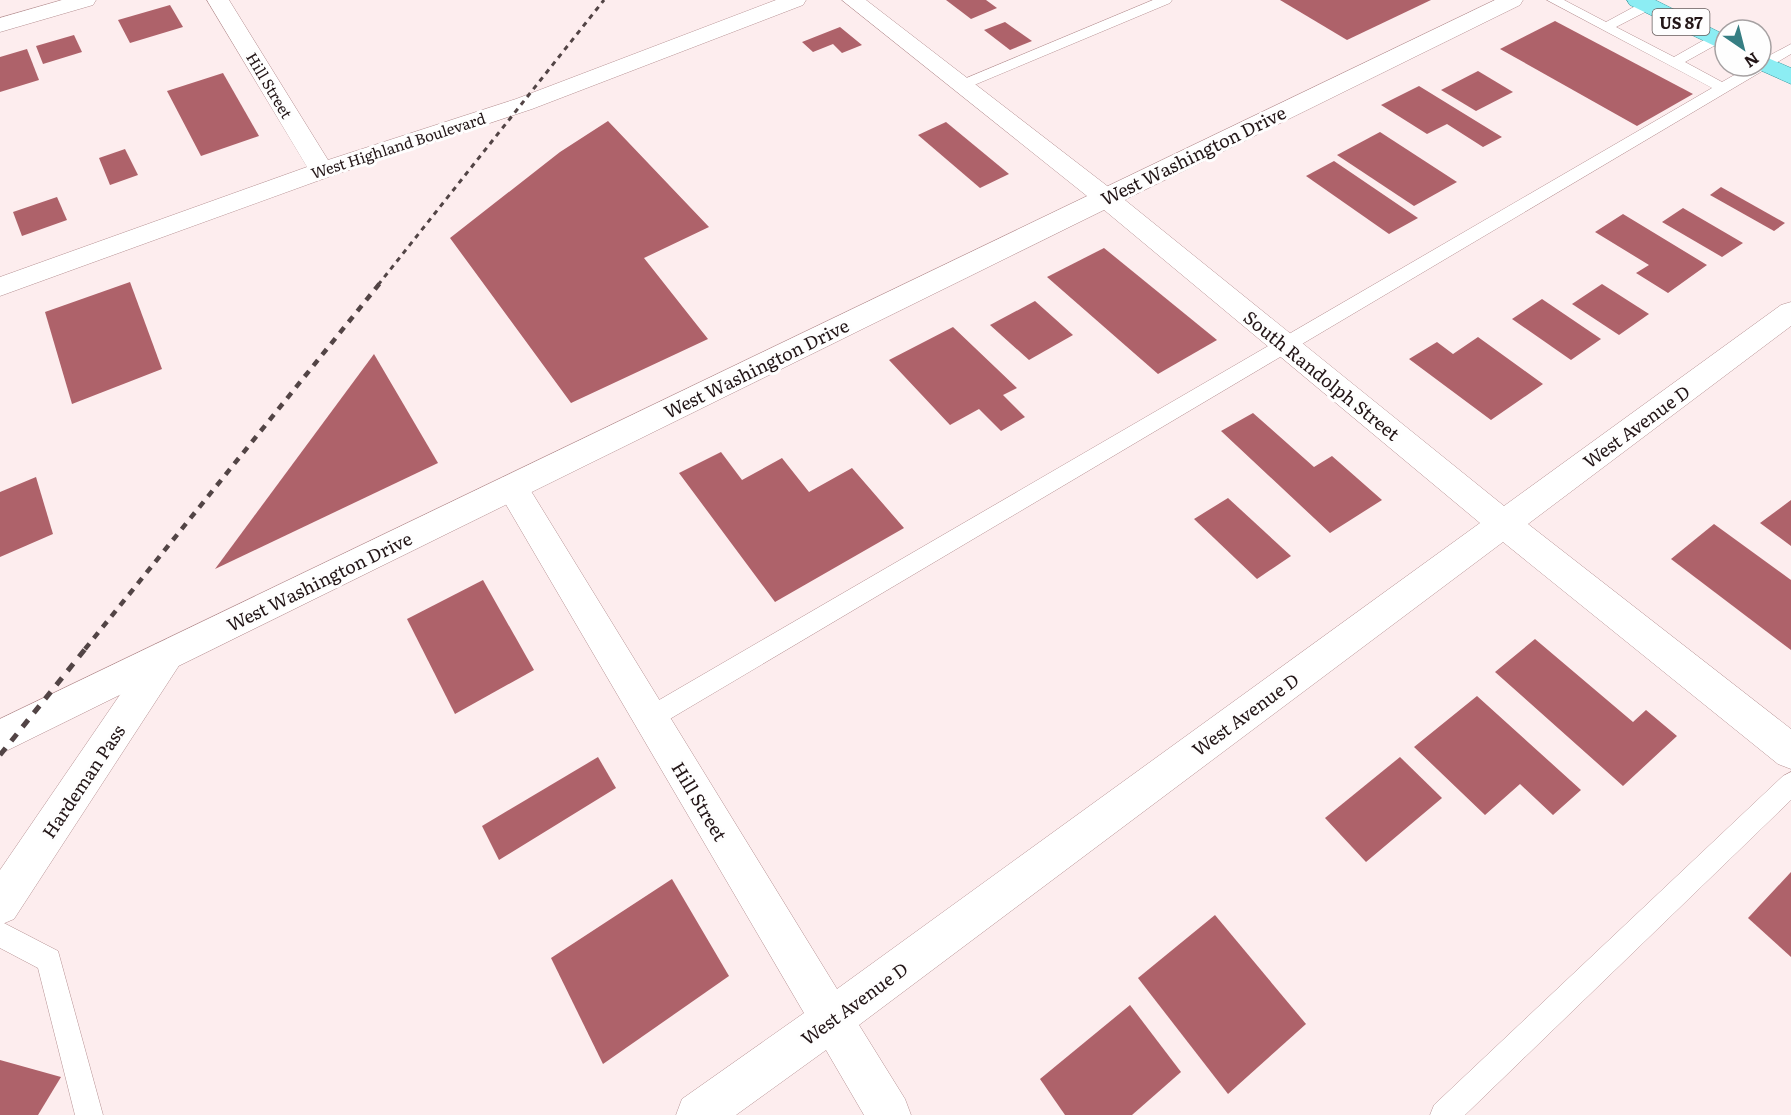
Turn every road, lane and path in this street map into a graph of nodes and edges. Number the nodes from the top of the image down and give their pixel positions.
1 (85, 0) edge
2 (218, 0) edge
3 (795, 0) edge
4 (853, 0) edge
5 (1165, 0) edge
6 (1512, 0) edge
7 (1554, 0) edge
8 (1643, 3) edge
9 (0, 25) edge
10 (1606, 27) junction
11 (1713, 38) edge
12 (1713, 45) edge
13 (1791, 48) edge
14 (1773, 58) edge
15 (1675, 62) junction
16 (1773, 69) edge
17 (1791, 77) edge
18 (1740, 78) edge
19 (962, 85) junction
20 (1724, 88) junction
21 (322, 170) junction
22 (1106, 198) junction
23 (0, 287) edge
24 (1791, 312) edge
25 (1285, 345) junction
26 (512, 487) junction
27 (1503, 523) junction
28 (166, 656) junction
29 (650, 717) junction
30 (0, 737) edge
31 (1791, 752) edge
32 (1791, 784) edge
33 (0, 905) edge
34 (0, 934) edge
35 (831, 1020) junction
36 (89, 1115) edge
37 (698, 1115) edge
38 (889, 1115) edge
39 (1444, 1115) edge

1 - 9 street
2 - 21 street, Hill Street
3 - 21 street, West Highland Boulevard
4 - 19 street, South Randolph Street
5 - 19 lane
6 - 22 street, West Washington Drive
7 - 10 lane
8 - 10 lane
8 - 11 main road, US 87
10 - 15 lane
12 - 15 lane
13 - 14 lane
15 - 20 lane
16 - 17 main road
18 - 20 lane
19 - 22 street, South Randolph Street
20 - 25 lane
21 - 23 street, West Highland Boulevard
22 - 25 street, South Randolph Street
22 - 26 street, West Washington Drive
24 - 27 street, West Avenue D
25 - 27 street, South Randolph Street
25 - 29 lane
26 - 28 street, West Washington Drive
26 - 29 street, Hill Street
27 - 31 street, South Randolph Street
27 - 35 street, West Avenue D
28 - 30 street, West Washington Drive
28 - 33 street, Hardeman Pass
29 - 35 street, Hill Street
32 - 39 lane
34 - 36 lane
35 - 37 street, West Avenue D
35 - 38 street, Hill Street

